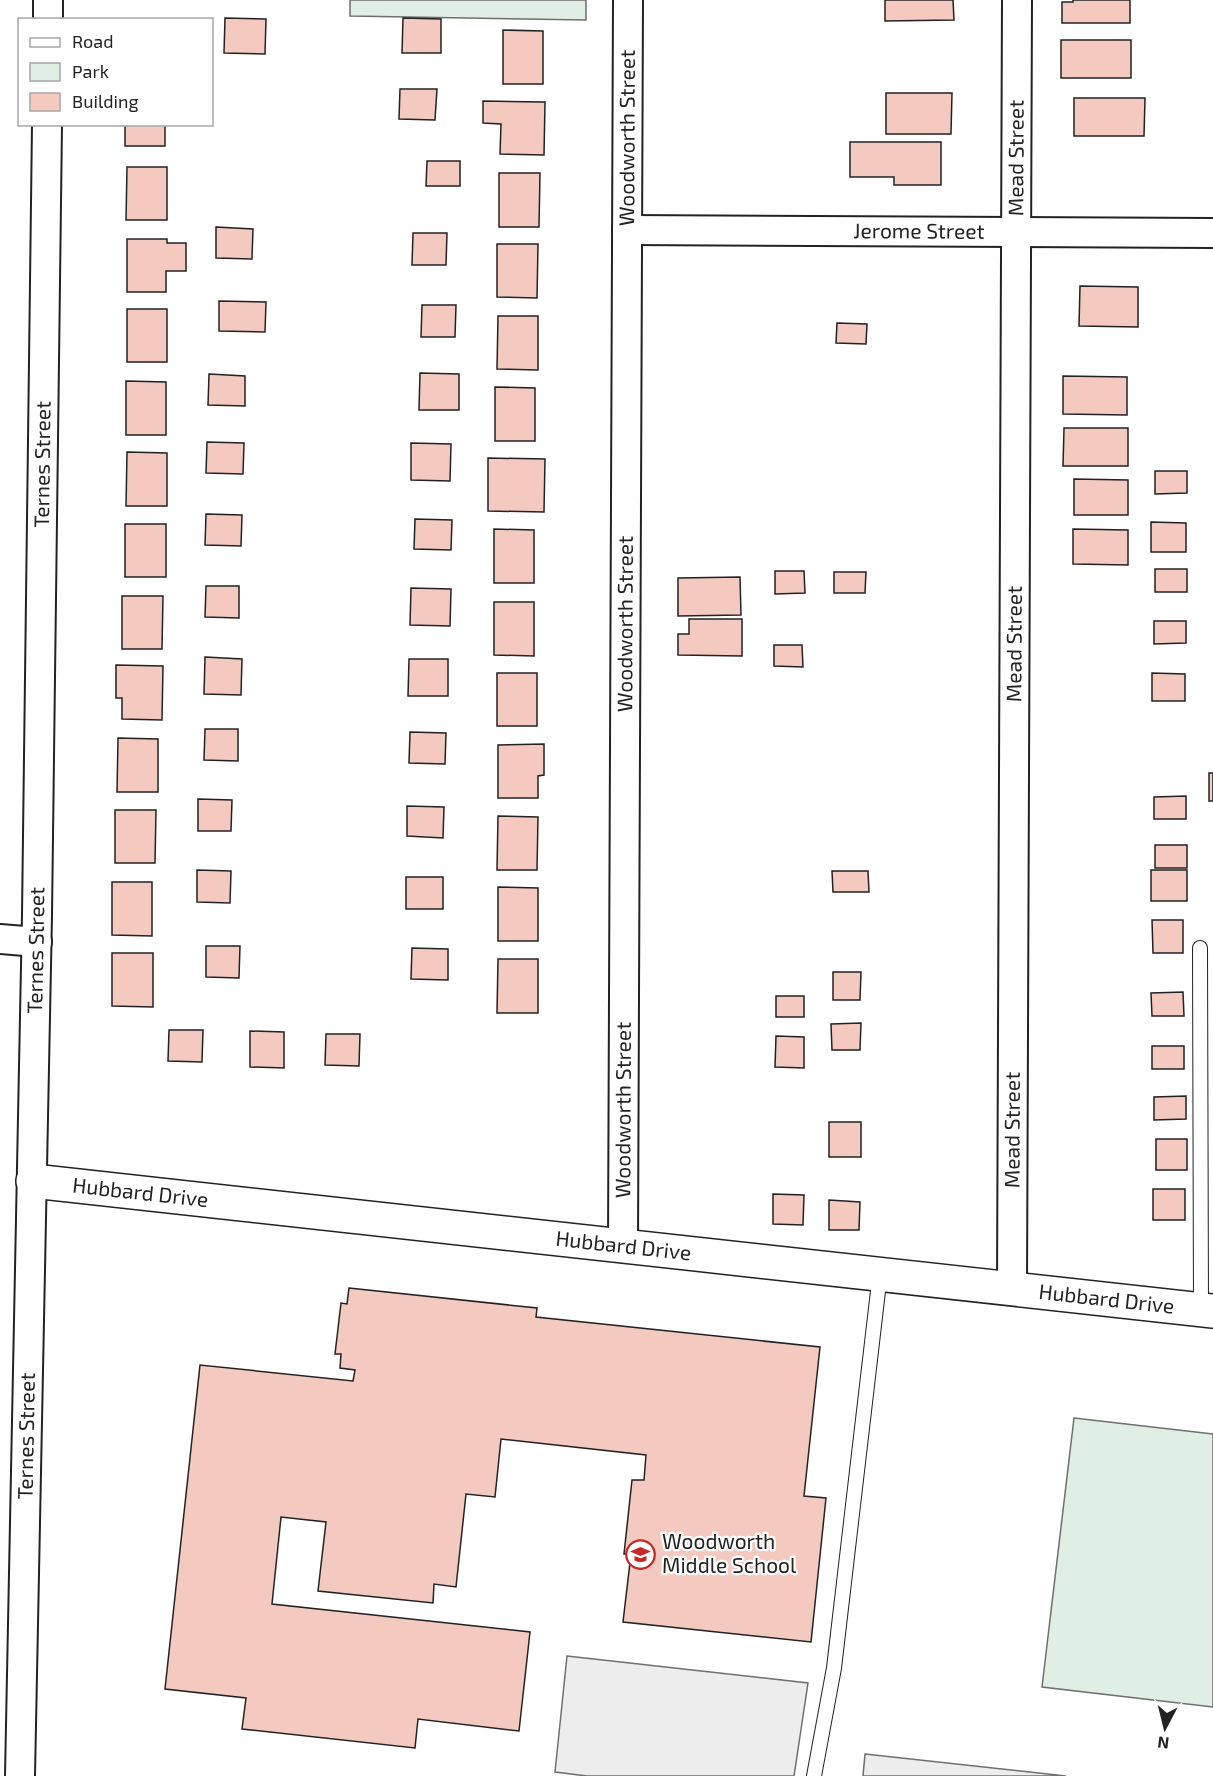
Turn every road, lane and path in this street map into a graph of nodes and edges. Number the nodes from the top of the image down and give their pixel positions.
1 (48, 0) edge
2 (628, 0) edge
3 (1017, 0) edge
4 (48, 18) edge
5 (47, 126) edge
6 (627, 230) junction
7 (1017, 232) junction
8 (1213, 233) edge
9 (0, 939) edge
10 (37, 942) junction
11 (1200, 948) dead end
12 (33, 1181) junction
13 (623, 1246) junction
14 (880, 1274) junction
15 (1012, 1289) junction
16 (1207, 1310) edge
17 (20, 1776) edge
18 (814, 1776) edge

1 - 4 street
2 - 6 street, Woodworth Street
3 - 7 street, Mead Street
5 - 10 street, Ternes Street
6 - 7 street, Jerome Street
6 - 13 street, Woodworth Street
7 - 8 street, Jerome Street
7 - 15 street, Mead Street
9 - 10 street
10 - 12 street, Ternes Street
11 - 16 lane
12 - 13 street, Hubbard Drive
12 - 17 street, Ternes Street
13 - 14 street, Hubbard Drive
14 - 15 street, Hubbard Drive
14 - 18 lane
15 - 16 street, Hubbard Drive

